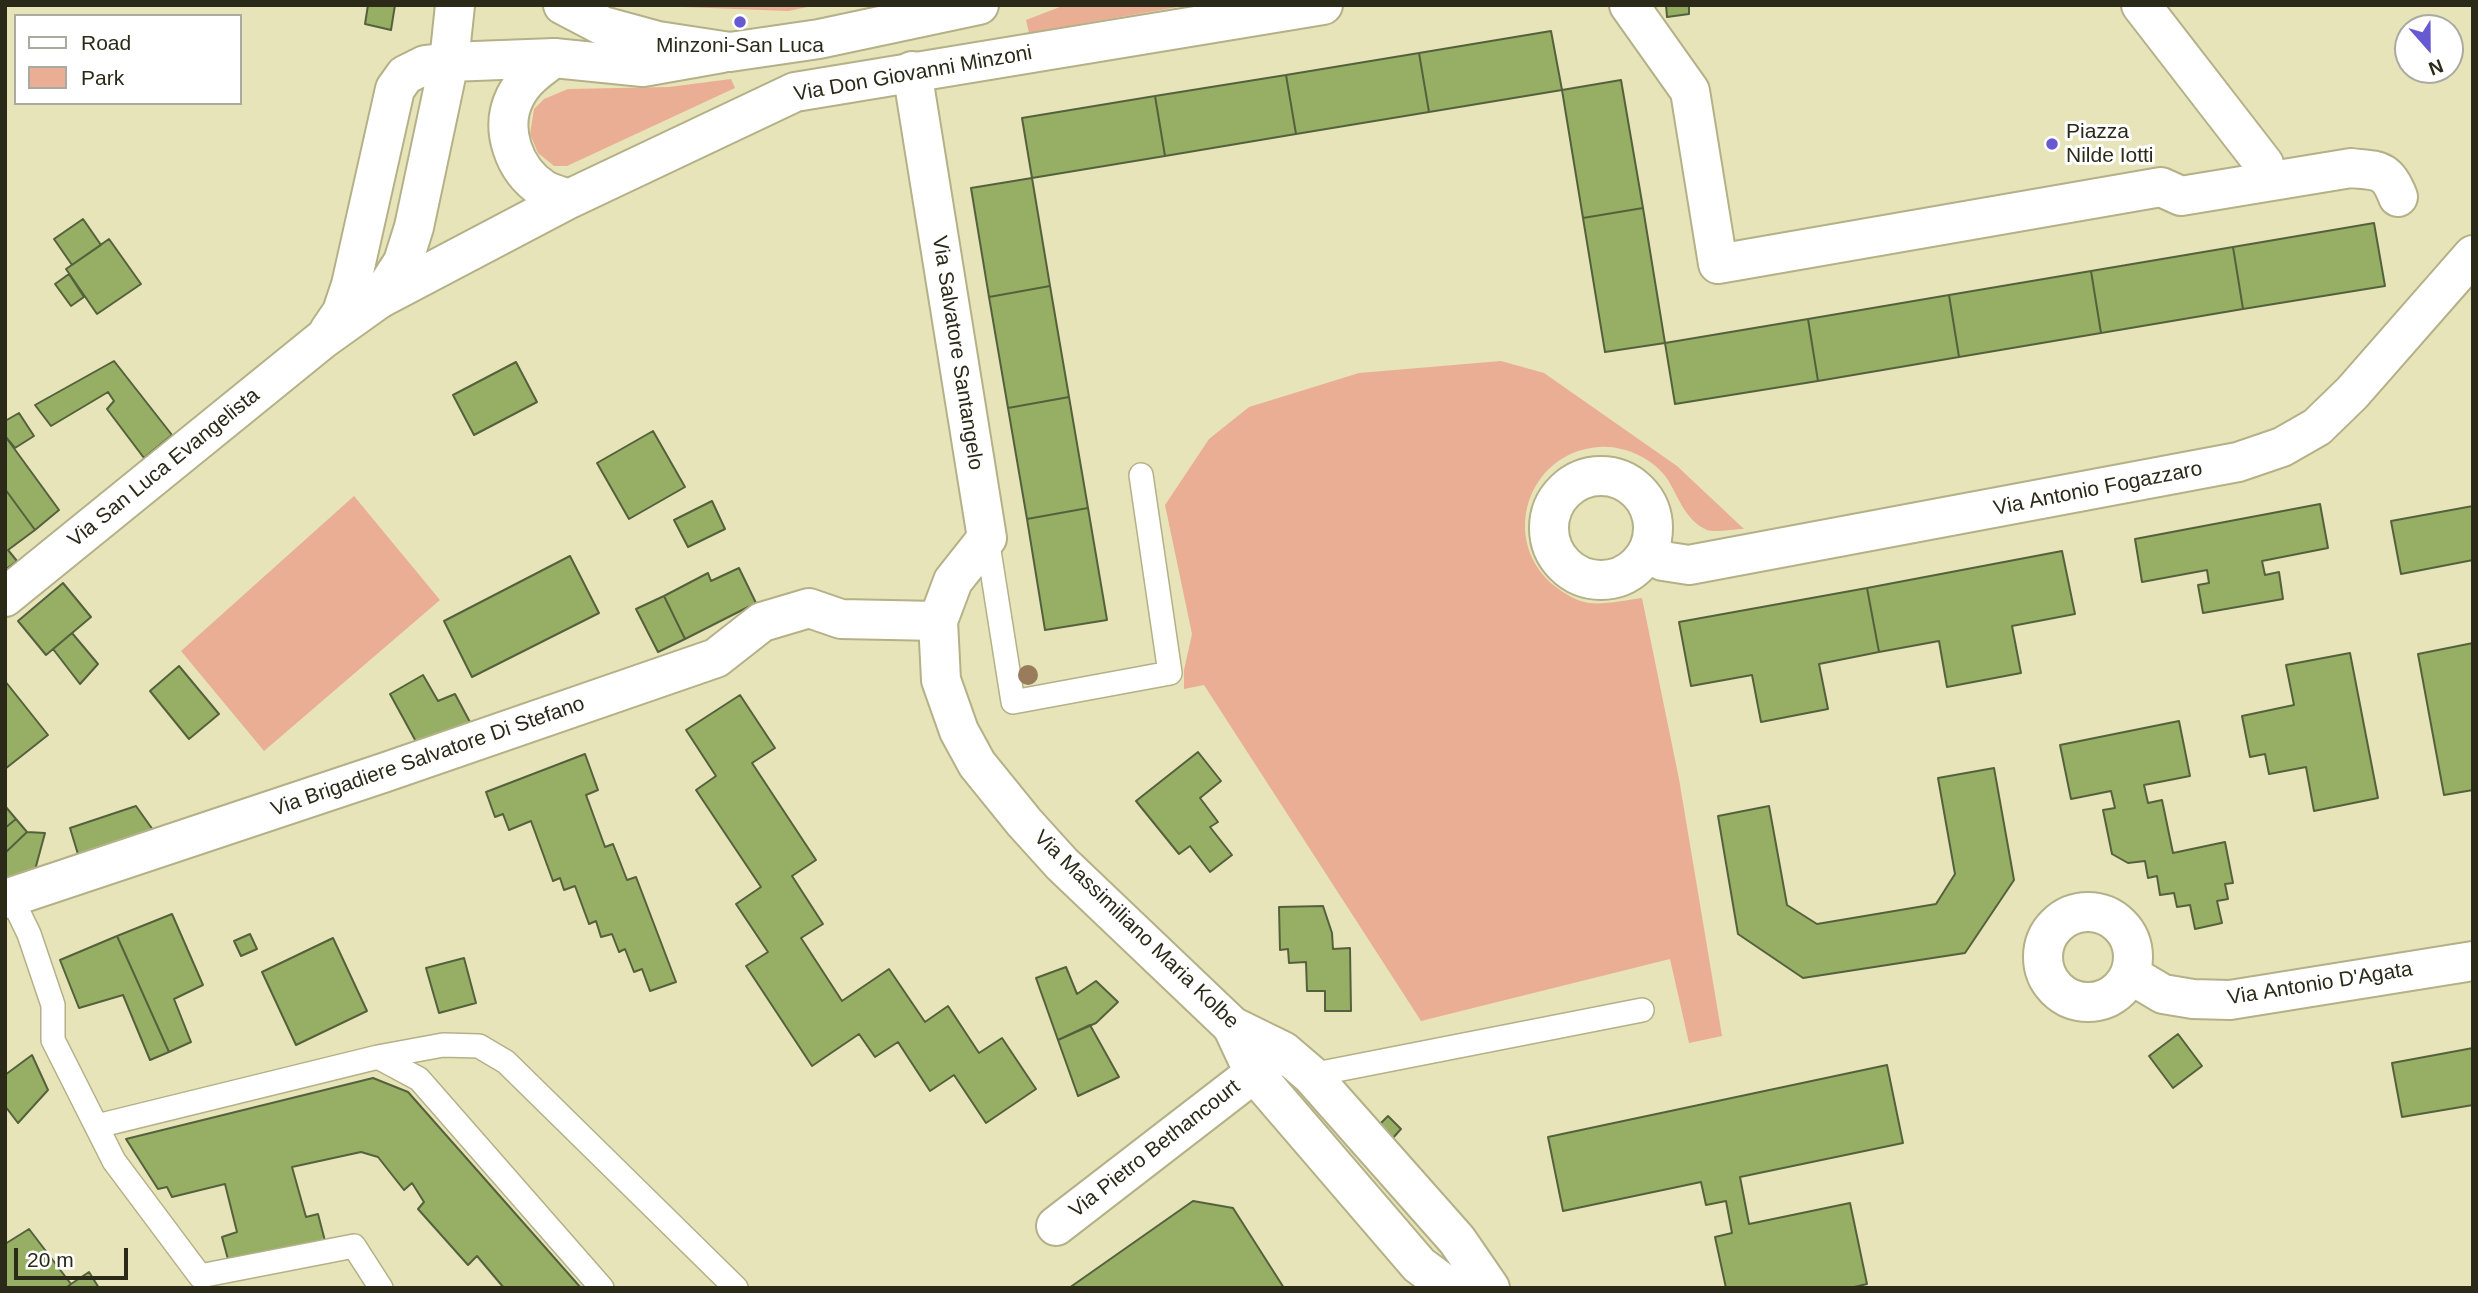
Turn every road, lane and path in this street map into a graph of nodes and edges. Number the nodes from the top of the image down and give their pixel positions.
1 (455, 5) edge
2 (563, 5) edge
3 (979, 5) edge
4 (1323, 5) edge
5 (1629, 5) edge
6 (2141, 5) edge
7 (730, 52) junction
8 (554, 58) junction
9 (449, 62) junction
10 (912, 71) junction
11 (2269, 180) junction
12 (2398, 197) dead end
13 (569, 199) junction
14 (2473, 255) edge
15 (379, 299) junction
16 (323, 339) junction
17 (1141, 475) dead end
18 (987, 538) junction
19 (1649, 548) dead end
20 (5, 597) edge
21 (938, 621) junction
22 (8, 898) edge
23 (2473, 961) edge
24 (2130, 975) dead end
25 (1642, 1010) dead end
26 (378, 1057) junction
27 (1282, 1066) junction
28 (97, 1126) junction
29 (1056, 1226) dead end
30 (381, 1288) edge
31 (602, 1288) edge
32 (736, 1288) edge
33 (1450, 1288) edge
34 (1490, 1288) edge

1 - 9 street
2 - 7 street
3 - 7 street
4 - 10 street, Via Don Giovanni Minzoni
5 - 11 street
6 - 11 street
7 - 8 street
8 - 9 street
8 - 13 street
9 - 15 street
9 - 16 street
10 - 13 street, Via Don Giovanni Minzoni
10 - 18 street, Via Salvatore Santangelo
11 - 12 street
13 - 15 street, Via Don Giovanni Minzoni
14 - 19 street, Via Antonio Fogazzaro
15 - 16 street
16 - 20 street, Via San Luca Evangelista
17 - 18 lane
18 - 21 street
21 - 22 street, Via Brigadiere Salvatore Di Stefano
21 - 27 street, Via Massimiliano Maria Kolbe
22 - 28 lane
23 - 24 street, Via Antonio D'Agata
25 - 27 lane
26 - 28 lane
26 - 31 lane
26 - 32 lane
27 - 29 street, Via Pietro Bethancourt
27 - 33 street
27 - 34 street, Via Massimiliano Maria Kolbe
28 - 30 lane

